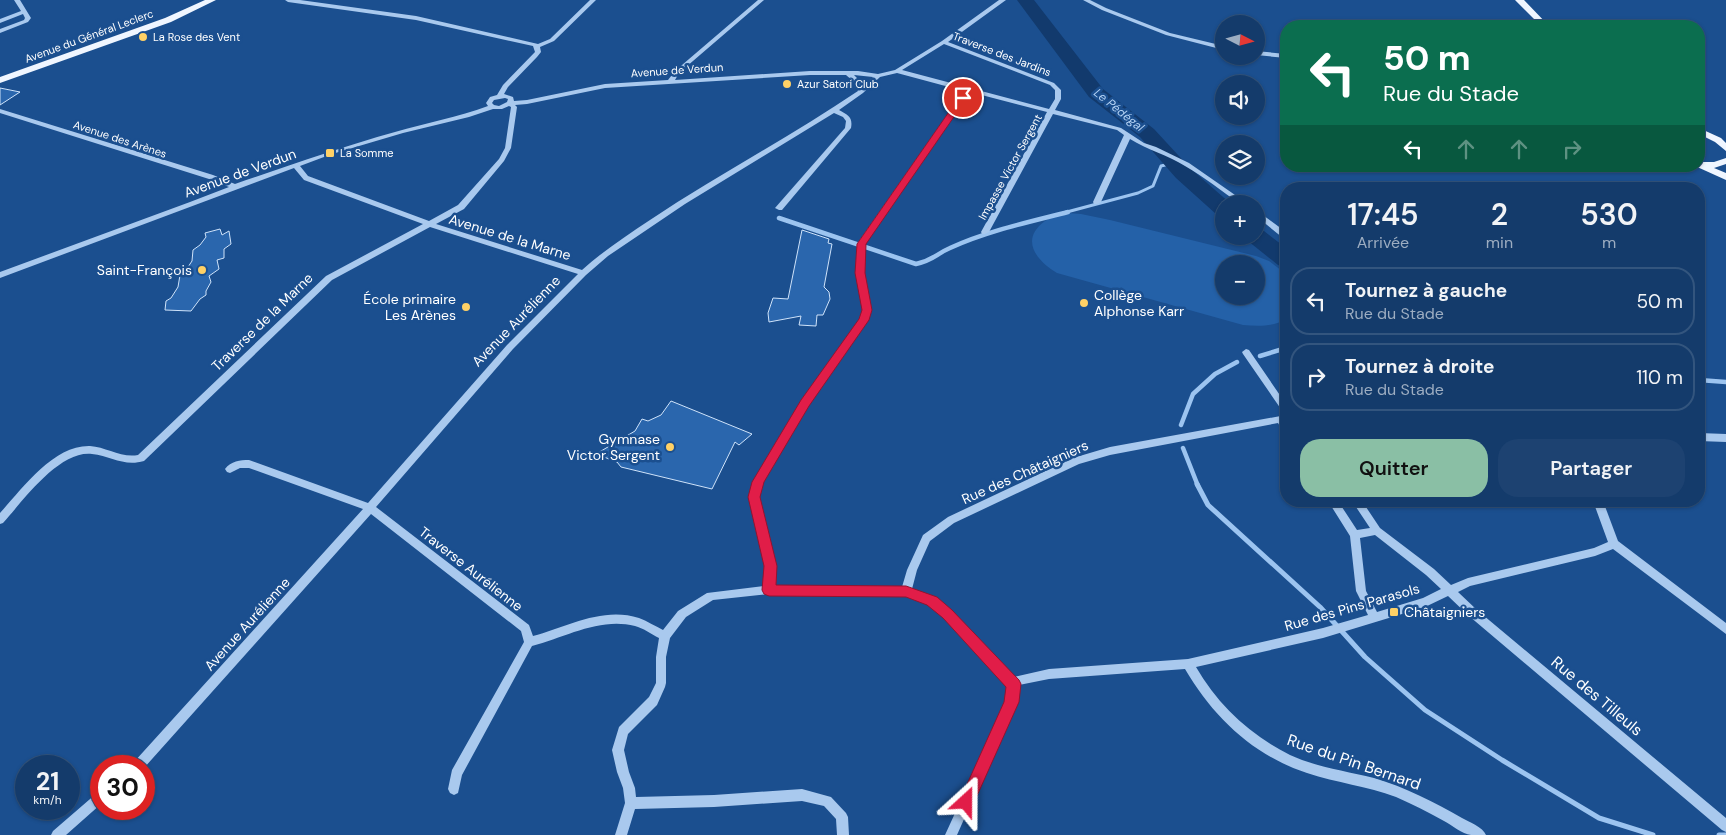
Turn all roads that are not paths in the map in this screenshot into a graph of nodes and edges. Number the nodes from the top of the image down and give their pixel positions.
1 (18, 0) edge
2 (212, 0) edge
3 (288, 0) edge
4 (593, 0) edge
5 (761, 0) edge
6 (1003, 0) edge
7 (1086, 0) edge
8 (1519, 0) edge
9 (24, 12) junction
10 (1539, 20) edge
11 (0, 22) edge
12 (0, 31) edge
13 (944, 42) junction
14 (537, 46) junction
15 (1215, 46) edge
16 (1265, 54) edge
17 (1280, 55) edge
18 (897, 71) junction
19 (848, 73) junction
20 (878, 76) junction
21 (0, 80) edge
22 (672, 81) junction
23 (968, 90) junction
24 (861, 92) junction
25 (500, 96) junction
26 (510, 103) junction
27 (492, 107) junction
28 (834, 110) junction
29 (1052, 111) junction
30 (0, 112) edge
31 (1705, 134) edge
32 (1128, 135) junction
33 (1722, 141) edge
34 (1726, 148) edge
35 (1178, 159) joint
36 (1726, 161) edge
37 (1705, 165) edge
38 (296, 166) junction
39 (1705, 168) edge
40 (1726, 177) edge
41 (234, 186) junction
42 (1232, 195) edge
43 (1097, 202) dead end
44 (779, 208) dead end
45 (1265, 219) edge
46 (429, 224) junction
47 (1280, 231) edge
48 (985, 232) dead end
49 (583, 273) junction
50 (0, 275) edge
51 (1246, 352) dead end
52 (1280, 401) edge
53 (1280, 419) edge
54 (1705, 437) edge
55 (1726, 438) edge
56 (230, 469) dead end
57 (1337, 507) edge
58 (1361, 507) edge
59 (1600, 507) edge
60 (370, 508) junction
61 (0, 520) edge
62 (1377, 531) junction
63 (1355, 535) junction
64 (1614, 544) junction
65 (769, 590) junction
66 (1448, 590) junction
67 (906, 592) junction
68 (1375, 618) junction
69 (1354, 624) joint
70 (1726, 629) edge
71 (1324, 633) joint
72 (665, 636) junction
73 (529, 642) junction
74 (1188, 664) junction
75 (1014, 684) junction
76 (148, 755) edge
77 (454, 789) dead end
78 (1694, 798) joint
79 (631, 803) junction
80 (90, 806) edge
81 (1726, 826) edge
82 (57, 835) edge
83 (621, 835) edge
84 (843, 835) edge
85 (951, 835) edge
86 (1480, 835) edge

1 - 9 street
2 - 21 main road, Avenue du Général Leclerc
3 - 14 street
4 - 14 street
5 - 22 street
6 - 13 street, Avenue Aurélienne
7 - 15 street
8 - 10 main road
9 - 11 street
9 - 12 street
13 - 18 street, Avenue Aurélienne
13 - 29 street, Traverse des Jardins
14 - 25 street
16 - 17 street
18 - 20 street, Avenue Aurélienne
18 - 23 street
19 - 20 street, Avenue de Verdun
19 - 22 street, Avenue de Verdun
19 - 24 street
20 - 24 street, Avenue Aurélienne
22 - 26 street, Avenue de Verdun
23 - 29 street
23 - 65 street
24 - 28 street, Avenue Aurélienne
25 - 26 street
25 - 27 street
26 - 27 street, Avenue de Verdun
26 - 46 street, Traverse de la Marne
27 - 38 street, Avenue de Verdun
28 - 44 street
28 - 49 street, Avenue Aurélienne
29 - 32 street
29 - 48 street, Impasse Victor Sergent
30 - 41 street, Avenue des Arènes
31 - 33 main road
32 - 35 street
32 - 43 street
33 - 34 main road
35 - 42 street
36 - 37 main road
38 - 41 street, Avenue de Verdun
38 - 46 street, Avenue de la Marne
39 - 40 main road
41 - 50 street, Avenue de Verdun
45 - 47 street
46 - 49 street, Avenue de la Marne
46 - 61 street, Traverse de la Marne
49 - 60 street, Avenue Aurélienne
51 - 52 street
53 - 67 street, Rue des Châtaigniers
54 - 55 street
56 - 60 street, Traverse Aurélienne
57 - 63 street
58 - 62 street
59 - 64 street
60 - 73 street, Traverse Aurélienne
60 - 76 street, Avenue Aurélienne
62 - 63 street
62 - 66 street
63 - 68 street
64 - 66 street, Rue des Pins Parasols
64 - 70 street
65 - 67 street
65 - 72 street
66 - 68 street, Rue des Pins Parasols
66 - 78 street, Rue des Tilleuls
67 - 75 street
68 - 69 street, Rue des Pins Parasols
69 - 71 street, Rue des Pins Parasols
71 - 74 street, Rue des Pins Parasols
72 - 73 street
72 - 79 street
73 - 77 street
74 - 75 street, Rue des Pins Parasols
74 - 86 street, Rue du Pin Bernard
75 - 85 street
78 - 81 street, Rue des Tilleuls
79 - 83 street
79 - 84 street
80 - 82 street

